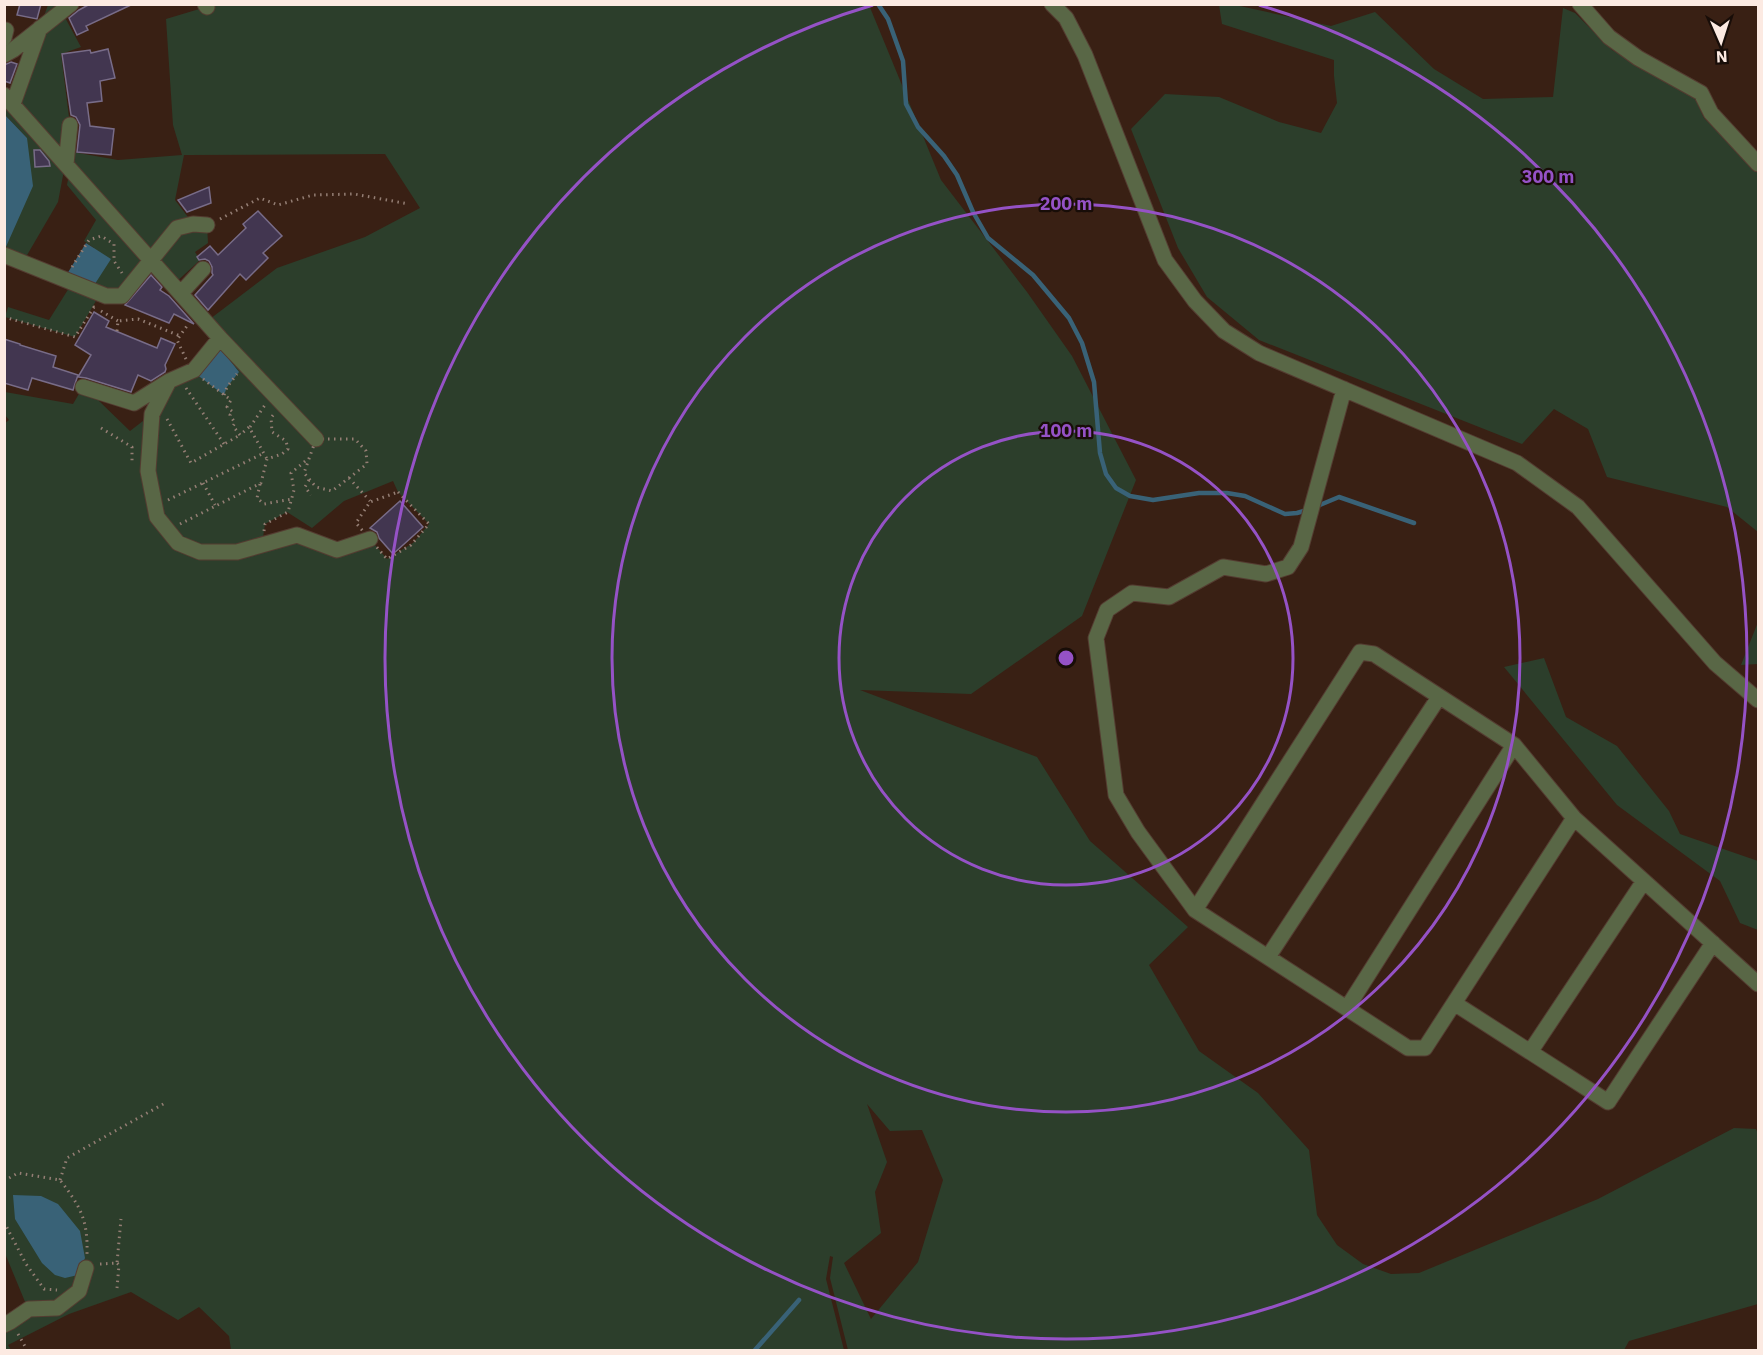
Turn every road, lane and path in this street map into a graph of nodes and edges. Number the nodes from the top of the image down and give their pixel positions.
1 (70, 4) edge
2 (1052, 4) edge
3 (1580, 4) edge
4 (40, 28) junction
5 (4, 55) edge
6 (9, 100) edge
7 (70, 125) dead end
8 (66, 164) junction
9 (1758, 164) edge
10 (409, 204) dead end
11 (207, 225) joint
12 (4, 255) edge
13 (151, 260) junction
14 (203, 269) dead end
15 (64, 279) junction
16 (125, 279) dead end
17 (181, 294) junction
18 (197, 312) junction
19 (4, 317) edge
20 (118, 321) junction
21 (117, 331) dead end
22 (220, 338) junction
23 (180, 376) junction
24 (83, 387) dead end
25 (1344, 389) junction
26 (277, 398) junction
27 (158, 402) junction
28 (249, 427) junction
29 (240, 435) junction
30 (316, 439) junction
31 (224, 444) junction
32 (264, 453) junction
33 (310, 457) junction
34 (267, 459) junction
35 (349, 478) junction
36 (309, 480) junction
37 (203, 483) junction
38 (261, 483) junction
39 (311, 495) dead end
40 (292, 499) junction
41 (370, 502) junction
42 (215, 506) junction
43 (155, 507) junction
44 (168, 530) junction
45 (370, 539) junction
46 (261, 544) junction
47 (1439, 697) junction
48 (1758, 700) edge
49 (1514, 745) junction
50 (1574, 818) junction
51 (1644, 881) junction
52 (1195, 909) junction
53 (1713, 943) junction
54 (1268, 957) junction
55 (1758, 984) edge
56 (1454, 1003) junction
57 (1347, 1008) junction
58 (1530, 1052) junction
59 (165, 1103) dead end
60 (60, 1180) junction
61 (4, 1181) edge
62 (121, 1219) dead end
63 (4, 1222) edge
64 (117, 1263) junction
65 (86, 1264) junction
66 (117, 1288) dead end
67 (79, 1291) junction
68 (8, 1323) edge
69 (26, 1350) edge

1 - 4 street
2 - 25 street
3 - 9 street
4 - 5 street
4 - 6 street
6 - 8 street
7 - 8 street
8 - 13 street
10 - 11 path
11 - 13 street
12 - 15 street
13 - 15 street
13 - 17 street
14 - 17 street
15 - 16 path
17 - 18 street
18 - 20 path
18 - 22 street
19 - 20 path
20 - 21 path
22 - 23 street
22 - 26 street
23 - 24 street
23 - 27 street
23 - 29 path
23 - 31 path
25 - 48 street
25 - 52 street
26 - 28 path
26 - 30 street
26 - 34 path
27 - 31 path
27 - 43 street
28 - 29 path
28 - 32 path
29 - 31 path
30 - 33 path
30 - 35 path
32 - 34 path
32 - 37 path
33 - 36 path
33 - 40 path
34 - 38 path
35 - 36 path
35 - 41 path
36 - 39 path
37 - 42 path
37 - 43 path
38 - 40 path
38 - 42 path
40 - 46 path
41 - 45 path
41 - 45 path
42 - 44 path
43 - 44 street
44 - 46 street
45 - 46 street
47 - 49 street
47 - 52 street
47 - 54 street
49 - 50 street
49 - 57 street
50 - 51 street
50 - 56 street
51 - 53 street
51 - 58 street
52 - 54 street
53 - 55 street
53 - 58 street
54 - 57 street
56 - 57 street
56 - 58 street
59 - 60 path
60 - 61 path
60 - 65 path
62 - 64 path
63 - 67 path
64 - 65 path
64 - 66 path
65 - 67 street
67 - 68 street
68 - 69 path

